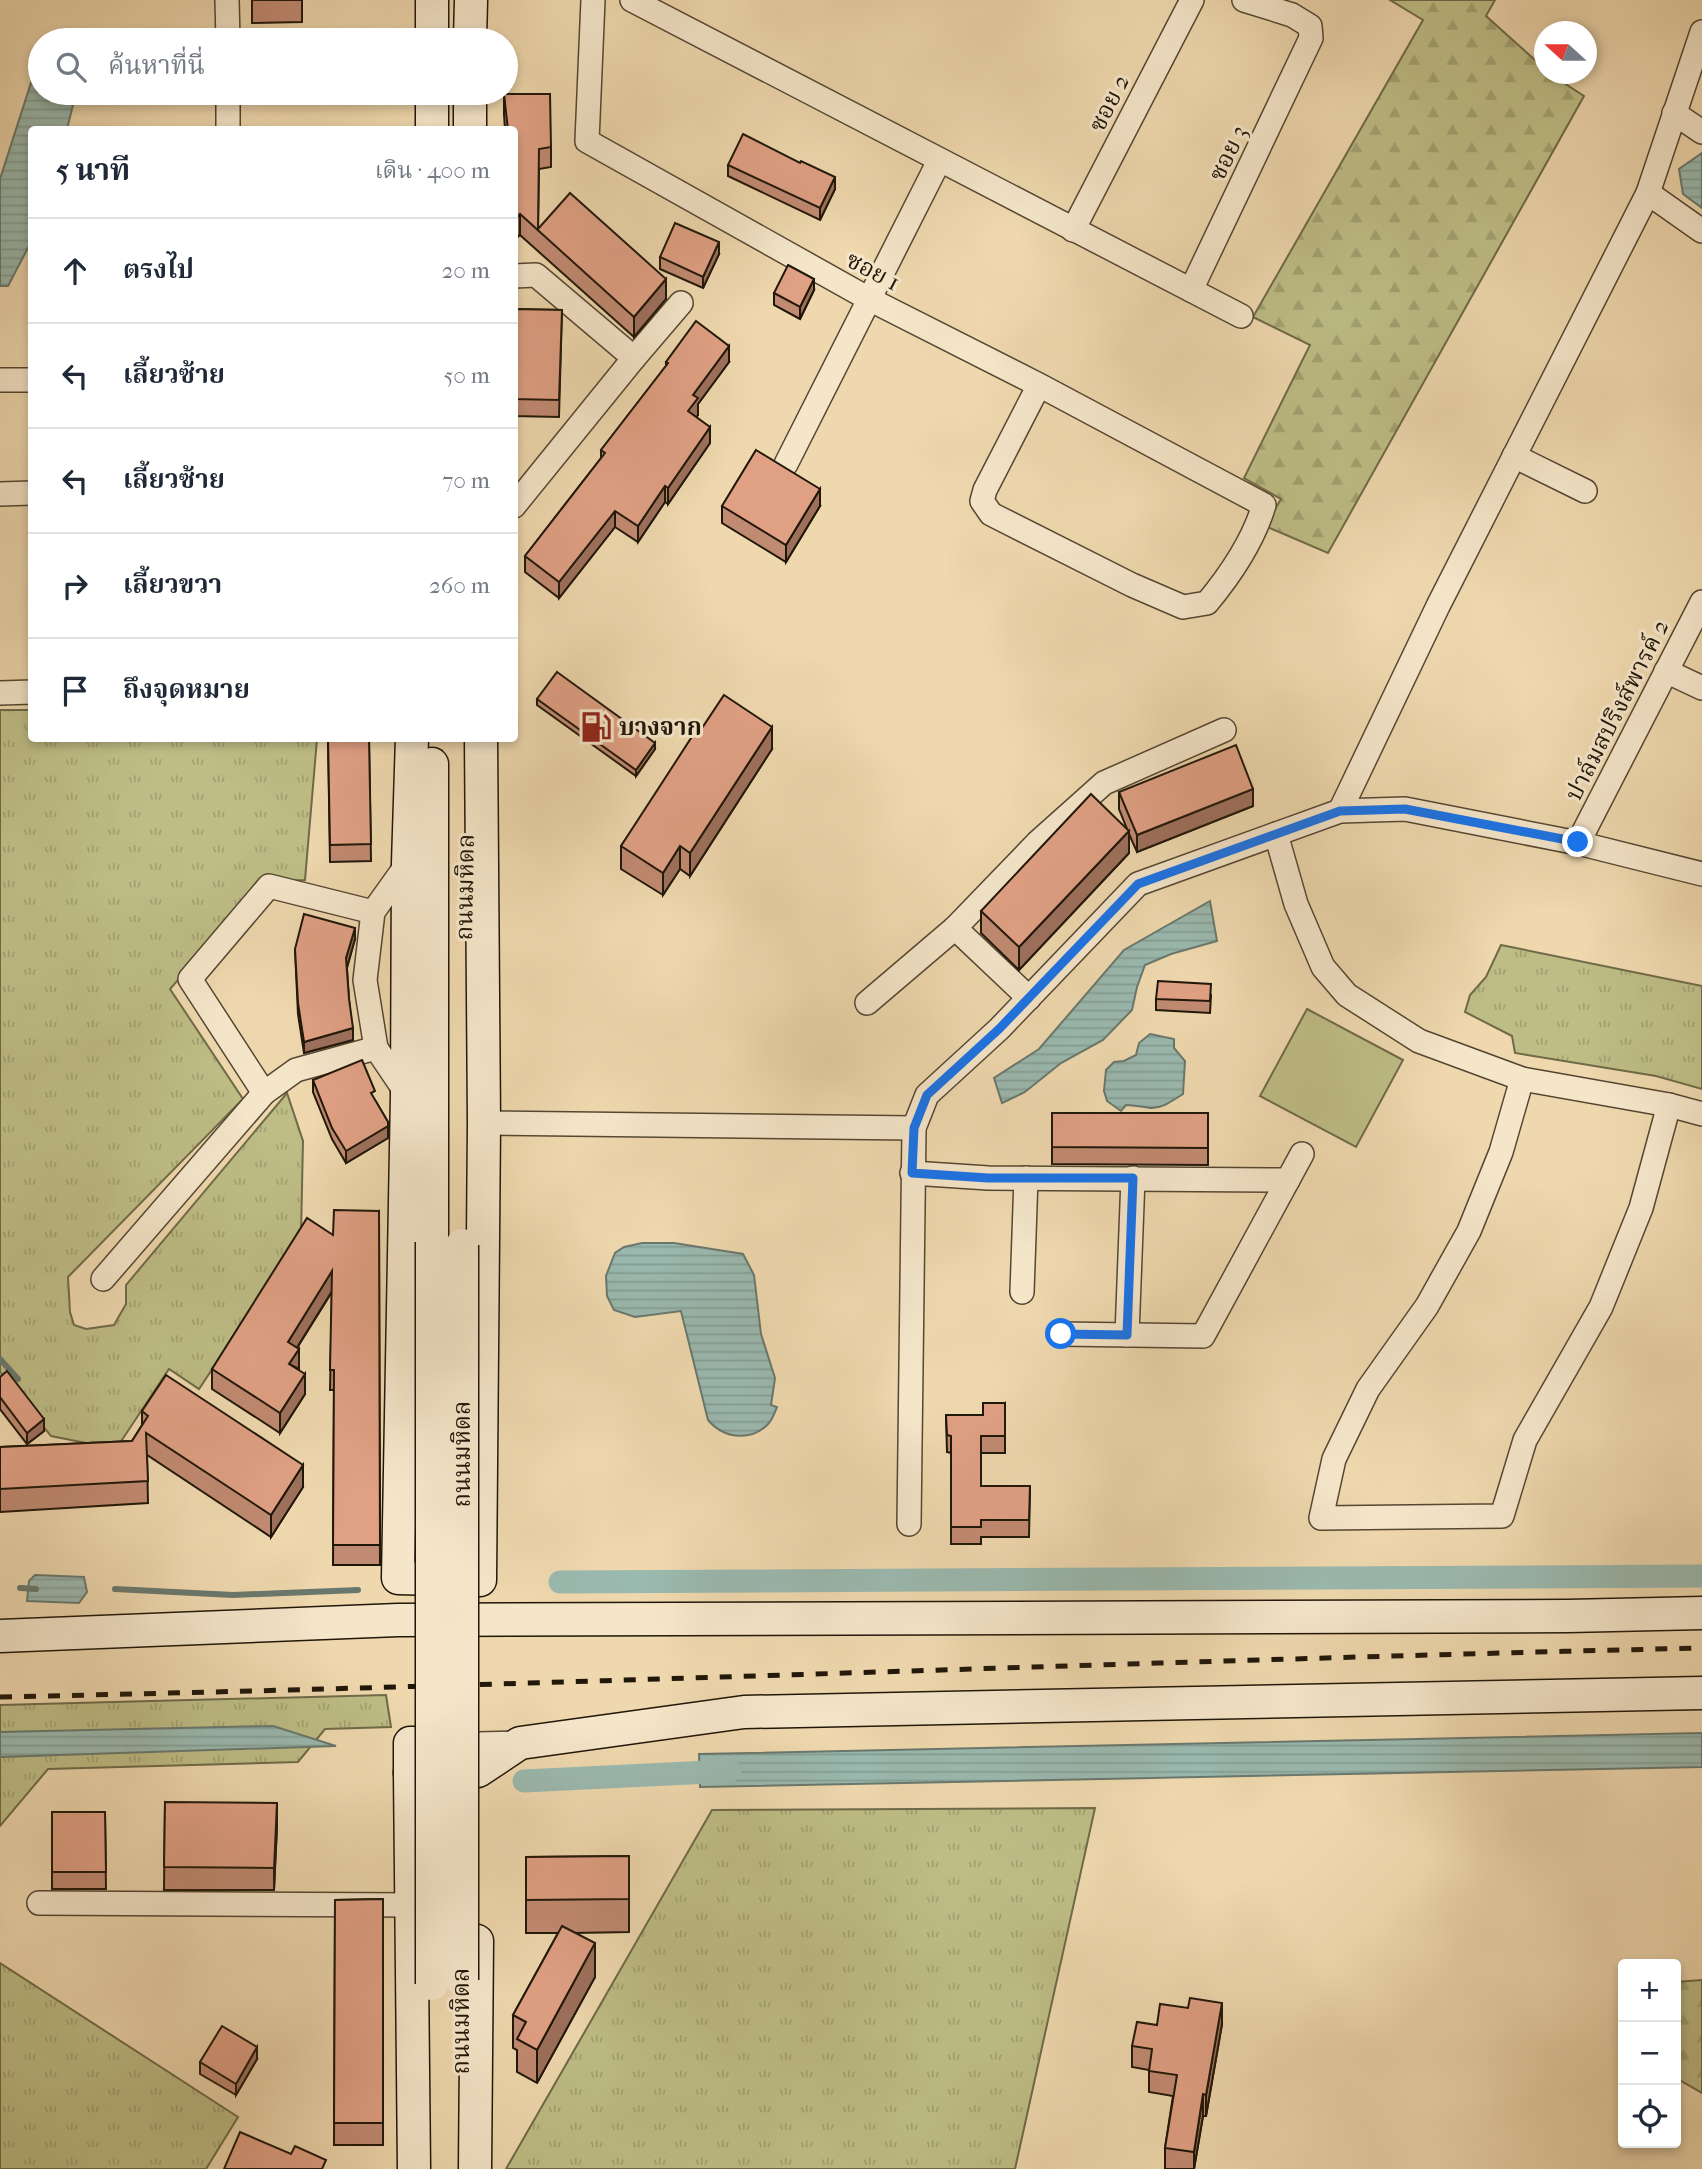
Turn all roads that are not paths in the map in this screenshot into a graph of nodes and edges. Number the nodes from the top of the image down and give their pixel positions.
1 (228, 0) edge
2 (432, 0) edge
3 (471, 0) edge
4 (593, 0) edge
5 (632, 0) edge
6 (1192, 0) edge
7 (1244, 0) edge
8 (228, 28) edge
9 (432, 28) edge
10 (470, 28) edge
11 (1702, 32) edge
12 (228, 105) edge
13 (432, 105) edge
14 (470, 105) edge
15 (1674, 113) junction
16 (228, 126) edge
17 (432, 126) edge
18 (470, 126) edge
19 (1702, 132) edge
20 (939, 161) junction
21 (1648, 193) junction
22 (1073, 230) junction
23 (1702, 231) edge
24 (518, 276) edge
25 (1191, 290) junction
26 (869, 299) junction
27 (681, 303) dead end
28 (1241, 316) dead end
29 (634, 358) junction
30 (0, 380) edge
31 (28, 380) edge
32 (1039, 385) junction
33 (1514, 456) junction
34 (786, 464) dead end
35 (1585, 491) dead end
36 (28, 493) edge
37 (0, 494) edge
38 (518, 501) edge
39 (1702, 602) edge
40 (1666, 671) junction
41 (1702, 688) edge
42 (28, 692) edge
43 (0, 693) edge
44 (1223, 730) dead end
45 (412, 742) edge
46 (432, 742) edge
47 (467, 742) edge
48 (481, 742) edge
49 (1340, 811) junction
50 (1276, 834) junction
51 (1578, 842) junction
52 (408, 863) junction
53 (1702, 874) edge
54 (373, 912) junction
55 (955, 928) junction
56 (1029, 998) junction
57 (867, 1003) dead end
58 (376, 1048) junction
59 (1522, 1079) junction
60 (264, 1093) junction
61 (407, 1094) junction
62 (1670, 1105) junction
63 (1702, 1114) edge
64 (484, 1123) junction
65 (914, 1128) junction
66 (1303, 1154) dead end
67 (912, 1173) junction
68 (1026, 1178) junction
69 (1133, 1178) junction
70 (1288, 1180) junction
71 (447, 1243) junction
72 (103, 1279) dead end
73 (1022, 1292) dead end
74 (1061, 1334) dead end
75 (1127, 1335) junction
76 (909, 1524) dead end
77 (398, 1578) junction
78 (480, 1580) junction
79 (1702, 1613) edge
80 (398, 1620) junction
81 (481, 1620) junction
82 (0, 1636) edge
83 (1702, 1693) edge
84 (478, 1757) junction
85 (39, 1903) dead end
86 (412, 1905) junction
87 (447, 1982) junction
88 (414, 2169) edge
89 (429, 2169) edge
90 (461, 2169) edge
91 (475, 2169) edge

1 - 8 street
2 - 9 main road
3 - 10 main road
4 - 26 street, ซอย 1
5 - 20 street
6 - 22 street, ซอย 2
7 - 25 street, ซอย 3
11 - 15 street
12 - 16 street
13 - 17 main road
14 - 18 main road
15 - 19 street
15 - 21 street
20 - 22 street
20 - 26 street
21 - 23 street
21 - 33 street
22 - 25 street
24 - 29 street
25 - 28 street
26 - 32 street, ซอย 1
26 - 34 street
27 - 29 street
29 - 38 street
30 - 31 street
32 - 32 street, ซอย 1
33 - 35 street
33 - 49 street
36 - 37 street
39 - 40 street, ปาล์มสปริงส์พารค์ 2
40 - 41 street
40 - 51 street, ปาล์มสปริงส์พารค์ 2
42 - 43 street
44 - 55 street
45 - 52 main road
46 - 71 main road, ถนนมหิดล
47 - 71 main road, ถนนมหิดล
48 - 64 main road
49 - 50 street
49 - 51 street
50 - 56 street
50 - 59 street
51 - 53 street
52 - 54 street
52 - 61 main road
54 - 58 street
54 - 60 street
55 - 56 street
55 - 57 street
56 - 65 street
58 - 60 street
58 - 61 street
59 - 62 street
59 - 62 street
60 - 72 street
61 - 77 main road
62 - 63 street
64 - 65 street
64 - 78 main road
65 - 67 street
66 - 70 street
67 - 68 street
67 - 76 street
68 - 69 street
68 - 73 street
69 - 70 street
69 - 75 street
70 - 75 street
71 - 87 main road, ถนนมหิดล, bridge
74 - 75 street
77 - 78 main road
77 - 80 main road
78 - 81 main road
79 - 81 main road
80 - 81 main road
80 - 82 main road
83 - 84 main road
84 - 86 main road
84 - 91 main road
85 - 86 street
86 - 88 main road
87 - 89 main road, ถนนมหิดล
87 - 90 main road, ถนนมหิดล

